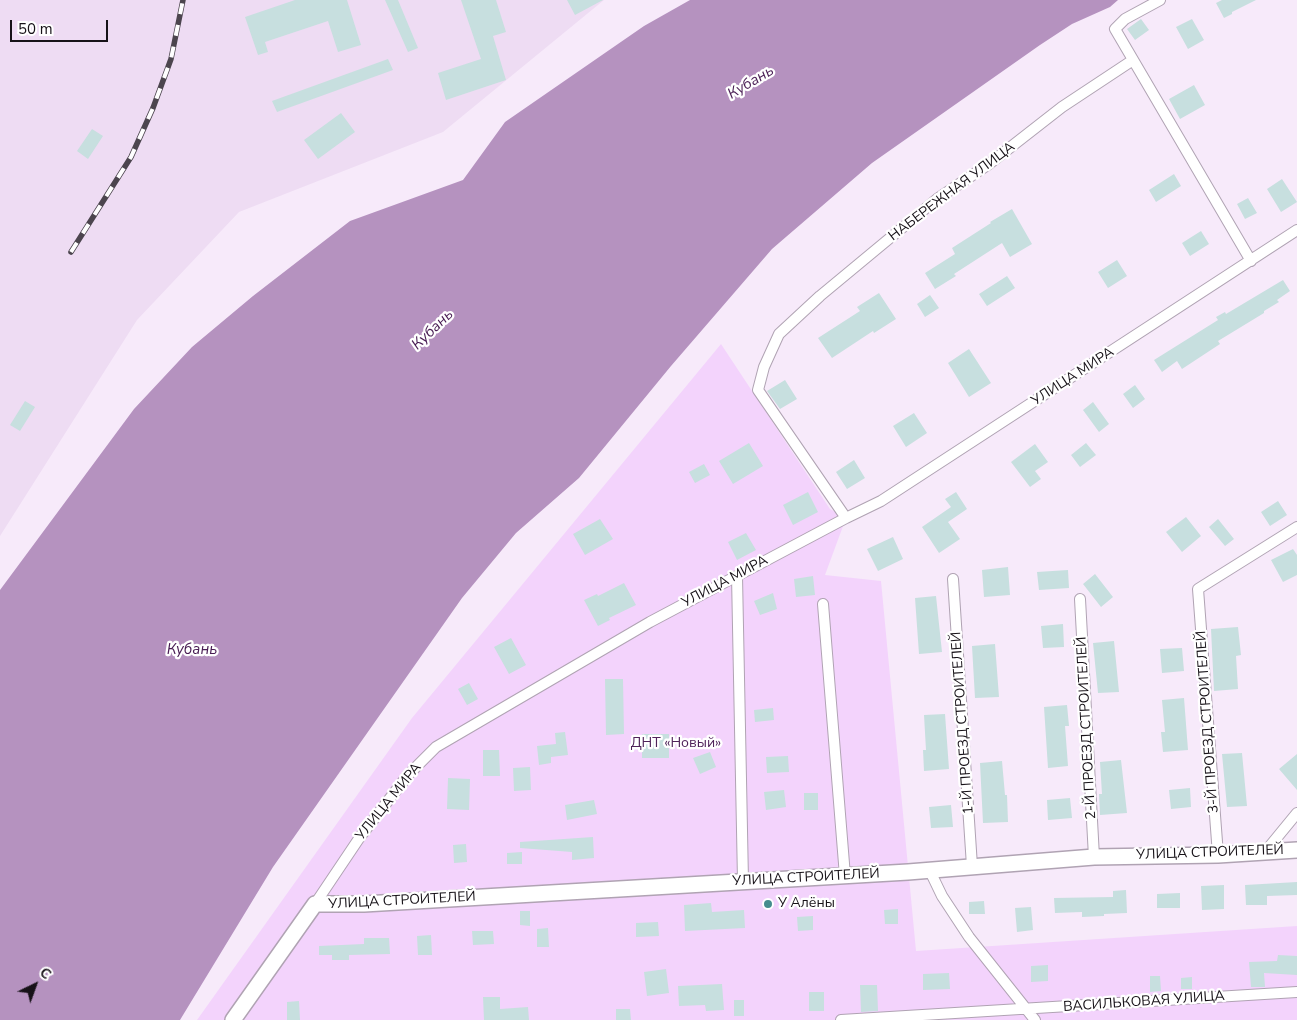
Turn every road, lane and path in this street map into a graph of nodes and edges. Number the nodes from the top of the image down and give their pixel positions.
1 (1160, 0) edge
2 (1133, 60) junction
3 (1297, 230) edge
4 (1251, 261) junction
5 (846, 518) junction
6 (1297, 527) edge
7 (737, 576) junction
8 (953, 579) dead end
9 (1080, 599) dead end
10 (823, 604) dead end
11 (1297, 813) edge
12 (1297, 850) edge
13 (1265, 852) junction
14 (1218, 855) junction
15 (1094, 857) junction
16 (972, 866) junction
17 (929, 869) junction
18 (845, 876) junction
19 (743, 881) junction
20 (315, 904) junction
21 (1297, 992) edge
22 (1027, 1009) junction
23 (233, 1020) edge
24 (841, 1020) edge
25 (1035, 1020) edge

1 - 2 street
2 - 4 street
2 - 5 street, НАБЕРЕЖНАЯ УЛИЦА
3 - 4 street, УЛИЦА МИРА
4 - 5 street, УЛИЦА МИРА
5 - 7 street, УЛИЦА МИРА
6 - 14 street, 3-Й ПРОЕЗД СТРОИТЕЛЕЙ
7 - 19 street
7 - 20 street, УЛИЦА МИРА
8 - 16 street, 1-Й ПРОЕЗД СТРОИТЕЛЕЙ
9 - 15 street, 2-Й ПРОЕЗД СТРОИТЕЛЕЙ
10 - 18 street
11 - 13 street
12 - 13 street, УЛИЦА СТРОИТЕЛЕЙ
13 - 14 street, УЛИЦА СТРОИТЕЛЕЙ
14 - 15 street, УЛИЦА СТРОИТЕЛЕЙ
15 - 16 street, УЛИЦА СТРОИТЕЛЕЙ
16 - 17 street, УЛИЦА СТРОИТЕЛЕЙ
17 - 18 street, УЛИЦА СТРОИТЕЛЕЙ
17 - 22 street
18 - 19 street, УЛИЦА СТРОИТЕЛЕЙ
19 - 20 street, УЛИЦА СТРОИТЕЛЕЙ
20 - 23 street, УЛИЦА МИРА
21 - 22 street, ВАСИЛЬКОВАЯ УЛИЦА
22 - 24 street, ВАСИЛЬКОВАЯ УЛИЦА
22 - 25 street

